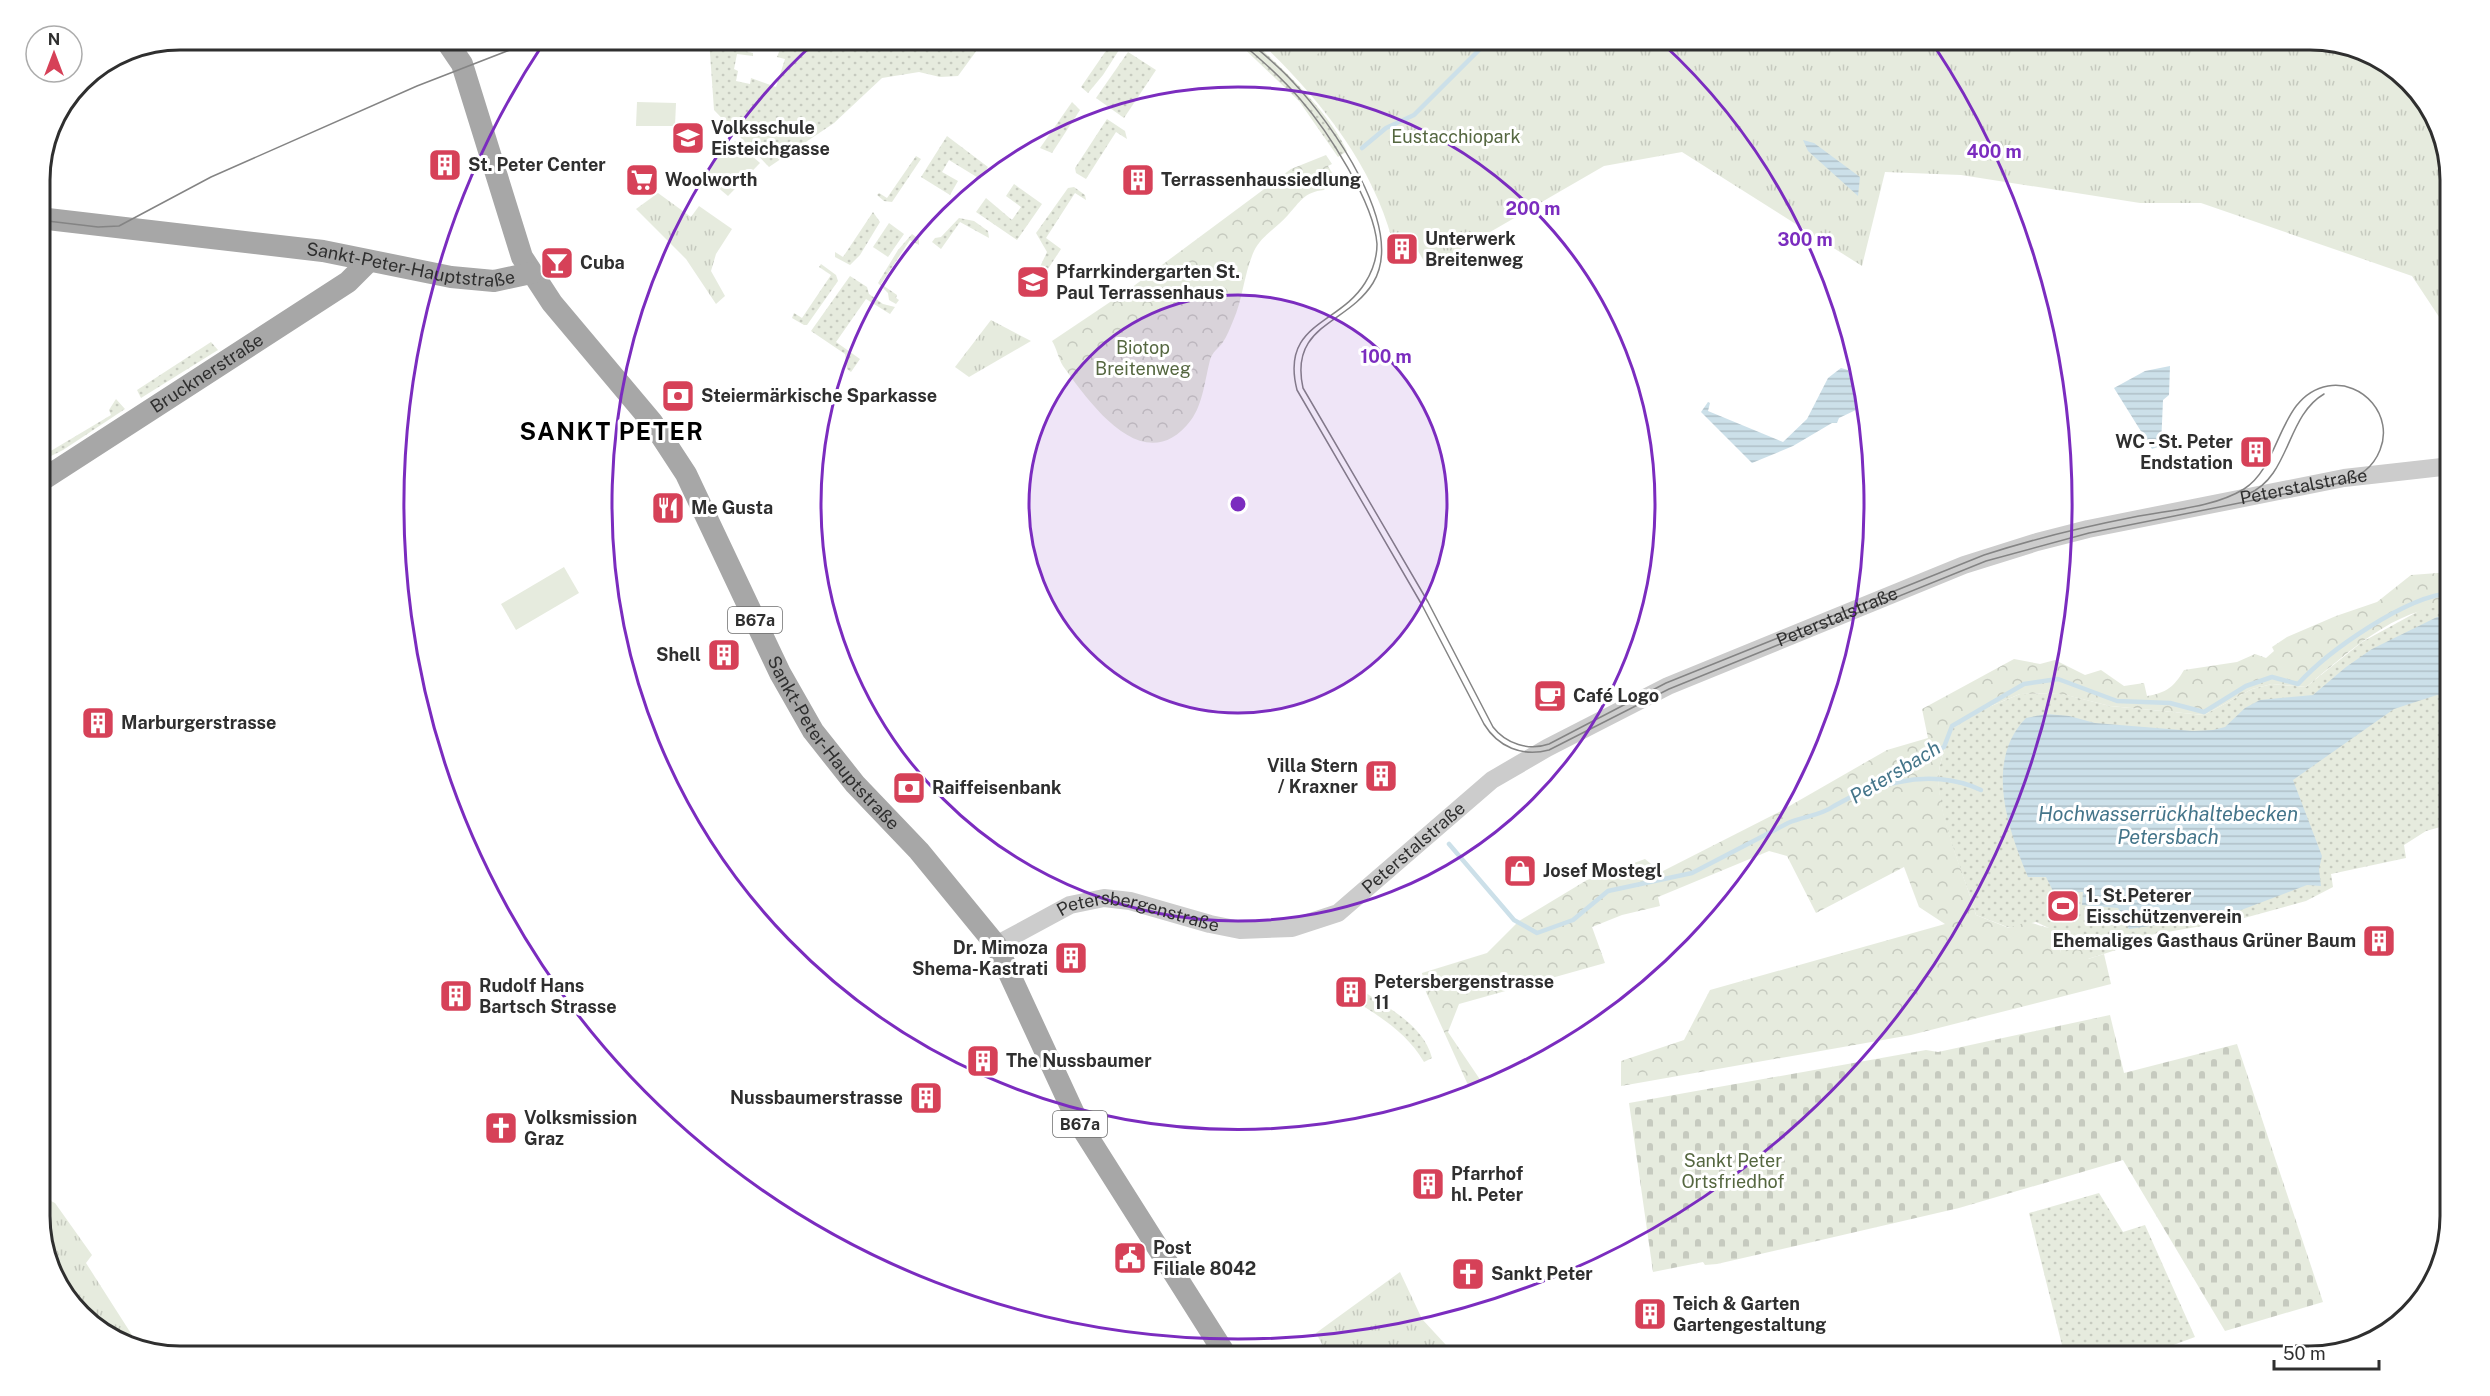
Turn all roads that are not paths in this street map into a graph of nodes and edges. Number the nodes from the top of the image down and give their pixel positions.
1 (452, 50) edge
2 (50, 219) edge
3 (369, 261) junction
4 (531, 273) junction
5 (2440, 467) edge
6 (50, 475) edge
7 (1292, 928) joint
8 (996, 945) junction
9 (1220, 1346) edge

1 - 4 main road, B67a
2 - 3 main road, Sankt-Peter-Hauptstraße
3 - 4 main road, Sankt-Peter-Hauptstraße
3 - 6 main road, Brucknerstraße
4 - 8 main road, Sankt-Peter-Hauptstraße / B67a
5 - 7 street, Peterstalstraße
7 - 8 street, Petersbergenstraße
8 - 9 main road, Sankt-Peter-Hauptstraße / B67a

